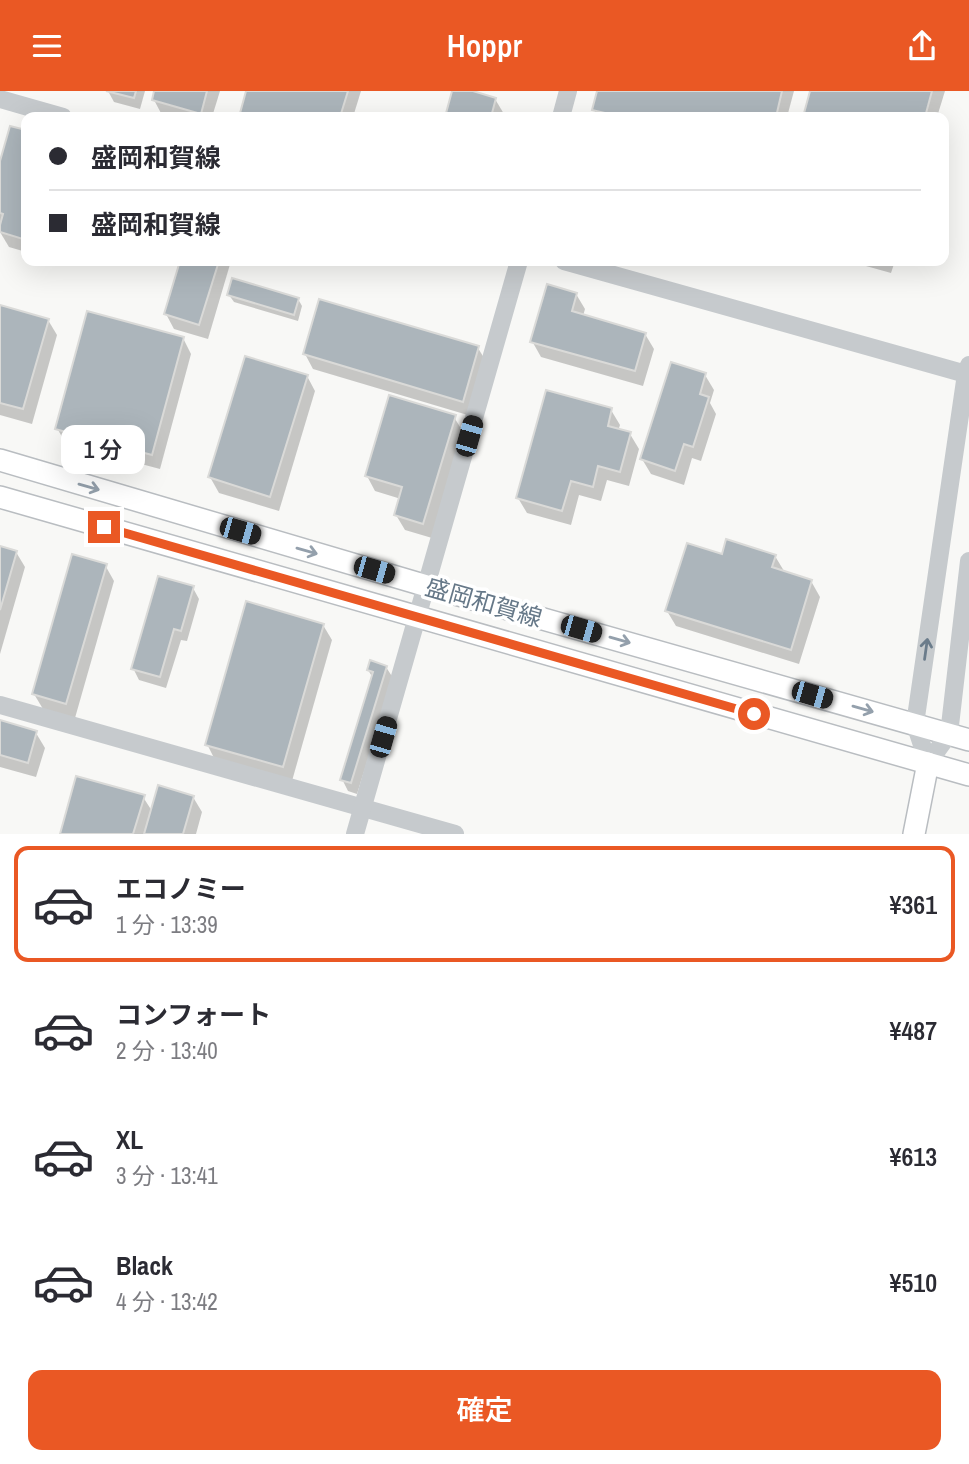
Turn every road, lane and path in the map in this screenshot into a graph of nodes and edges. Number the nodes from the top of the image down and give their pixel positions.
1 (568, 91) edge
2 (0, 99) edge
3 (46, 112) edge
4 (562, 112) edge
5 (518, 266) edge
6 (583, 266) edge
7 (968, 369) edge
8 (0, 460) edge
9 (0, 497) edge
10 (969, 561) edge
11 (427, 586) junction
12 (418, 617) junction
13 (0, 705) edge
14 (915, 724) junction
15 (959, 737) edge
16 (928, 763) junction
17 (969, 775) edge
18 (363, 808) junction
19 (355, 834) edge
20 (455, 834) edge
21 (914, 834) edge

1 - 4 street
2 - 3 street
5 - 11 street
6 - 7 street
14 -> 7 street
8 -> 11 main road, 盛岡和賀線
9 - 12 main road, 盛岡和賀線
10 - 15 street
11 - 12 street
11 -> 14 main road, 盛岡和賀線
12 - 16 main road, 盛岡和賀線
12 - 18 street
13 - 18 street
14 - 15 main road, 盛岡和賀線
14 - 16 street
15 - 16 street
16 - 17 main road, 盛岡和賀線
16 - 21 main road
18 - 19 street
18 - 20 street

